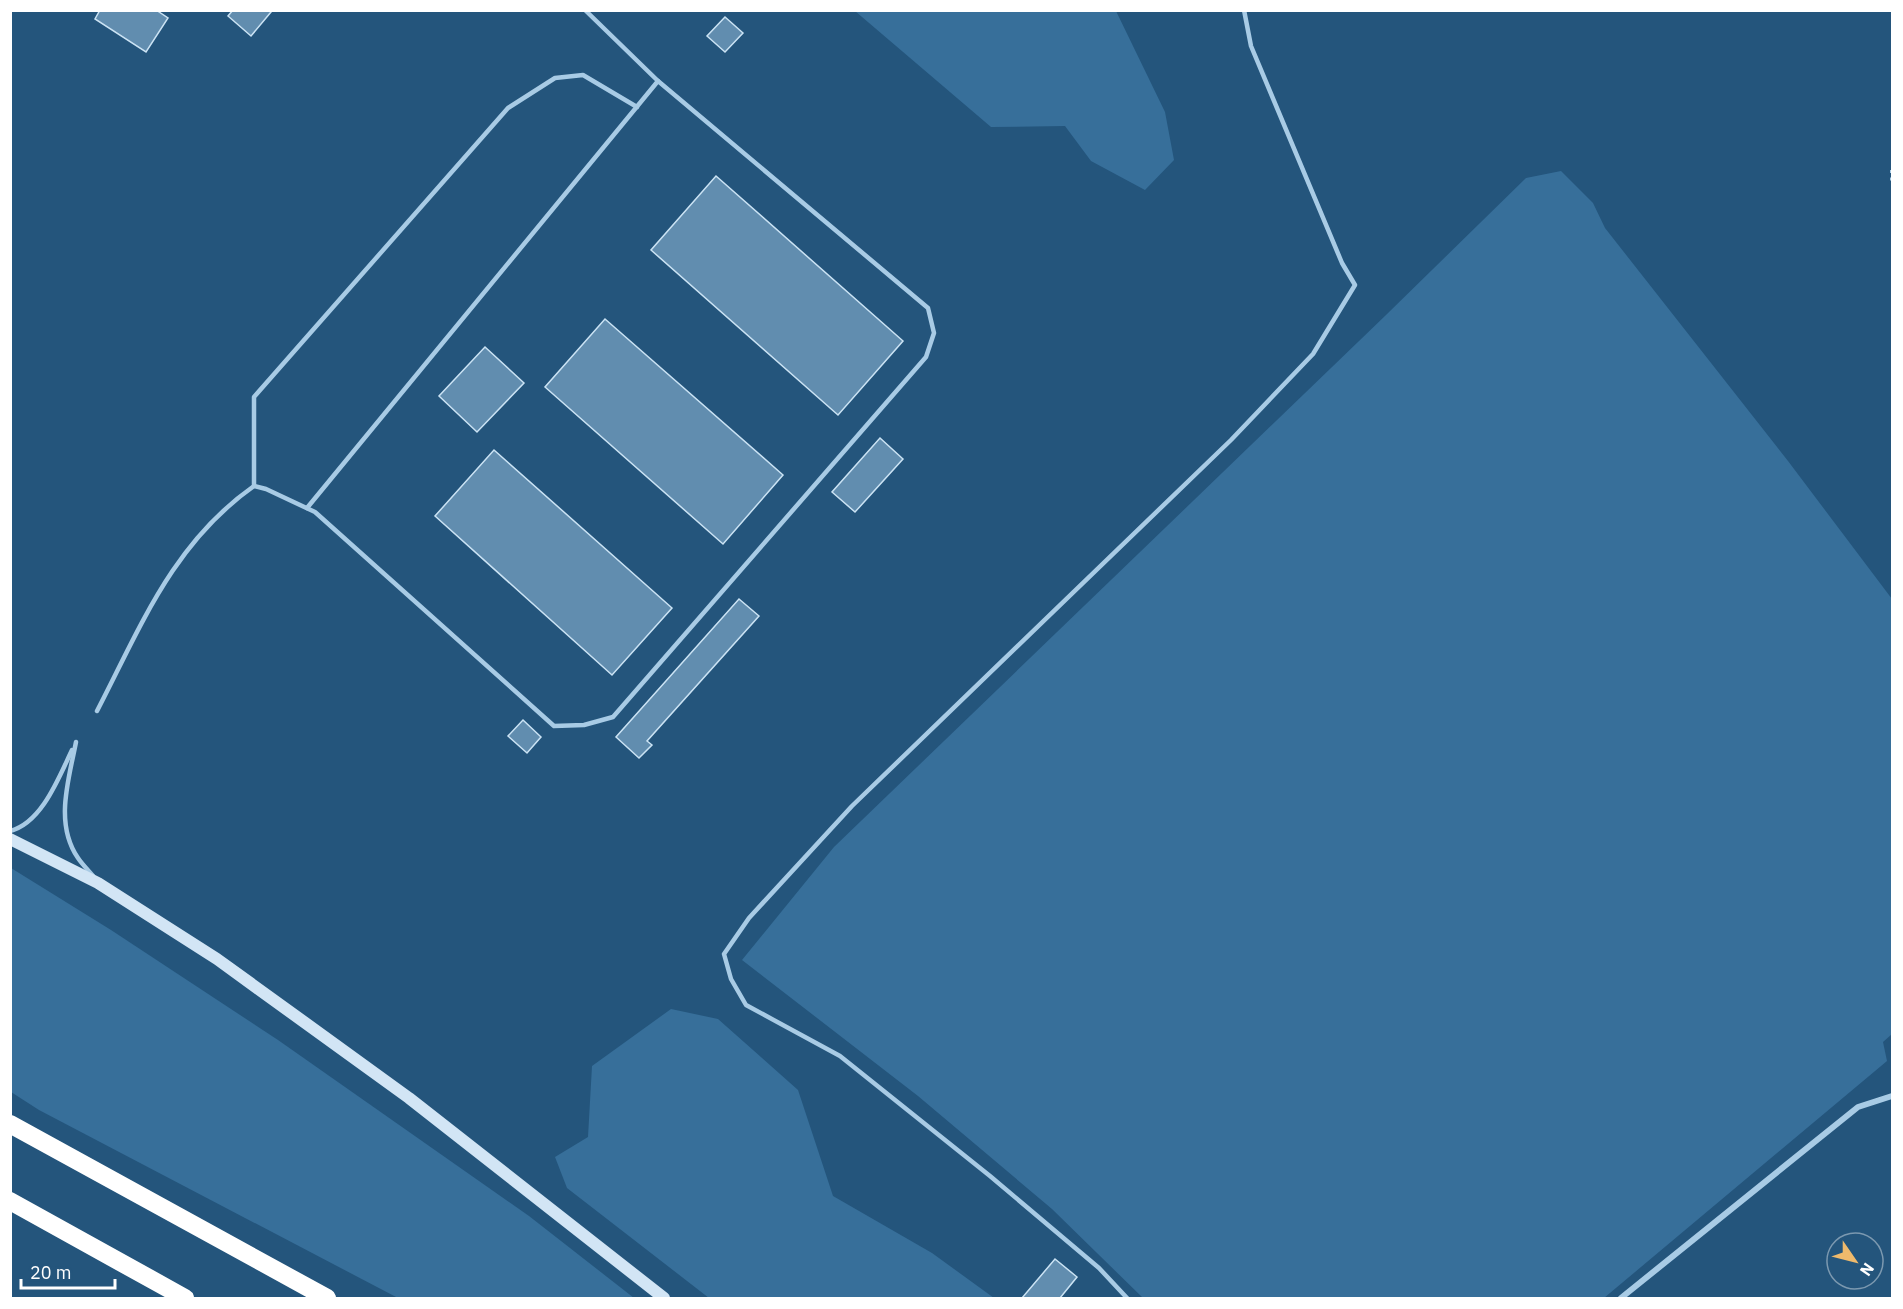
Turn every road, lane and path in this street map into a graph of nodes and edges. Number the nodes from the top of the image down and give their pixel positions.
1 (585, 10) edge
2 (1244, 10) edge
3 (658, 81) junction
4 (637, 107) junction
5 (1893, 170) edge
6 (1893, 183) edge
7 (254, 486) junction
8 (307, 508) junction
9 (97, 711) dead end
10 (10, 831) edge
11 (10, 840) edge
12 (98, 883) junction
13 (1893, 1096) edge
14 (10, 1124) edge
15 (10, 1201) edge
16 (185, 1299) edge
17 (327, 1299) edge
18 (664, 1299) edge
19 (1127, 1299) edge
20 (1621, 1299) edge

1 - 3 lane
2 - 19 lane
3 - 4 lane
3 - 8 lane
4 - 7 lane
4 - 8 lane
5 - 6 path
7 - 8 lane
7 - 9 lane
10 - 12 lane
11 - 12 street
12 - 18 street
13 - 20 street
14 - 17 highway
15 - 16 highway

